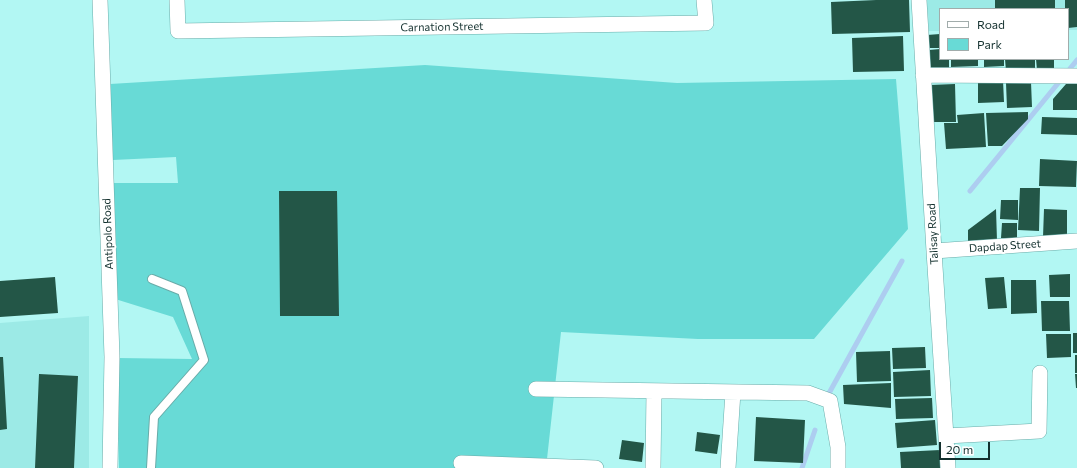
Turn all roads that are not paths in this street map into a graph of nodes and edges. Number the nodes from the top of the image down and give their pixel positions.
1 (100, 0) edge
2 (177, 0) edge
3 (704, 0) edge
4 (918, 0) edge
5 (923, 75) junction
6 (1077, 76) edge
7 (1077, 241) edge
8 (934, 251) junction
9 (152, 279) dead end
10 (1040, 373) dead end
11 (536, 389) dead end
12 (654, 391) junction
13 (733, 392) junction
14 (946, 436) junction
15 (461, 463) dead end
16 (110, 468) edge
17 (151, 468) edge
18 (596, 468) edge
19 (654, 468) edge
20 (728, 468) edge
21 (838, 468) edge
22 (948, 468) edge

1 - 16 street, Antipolo Road
2 - 3 street, Carnation Street
4 - 5 street, Talisay Road
5 - 6 street
5 - 8 street, Talisay Road
7 - 8 street, Dapdap Street
8 - 14 street, Talisay Road
9 - 17 lane
10 - 14 street
11 - 12 street
12 - 13 street
12 - 19 street
13 - 20 street
13 - 21 street
14 - 22 street, Talisay Road
15 - 18 street

